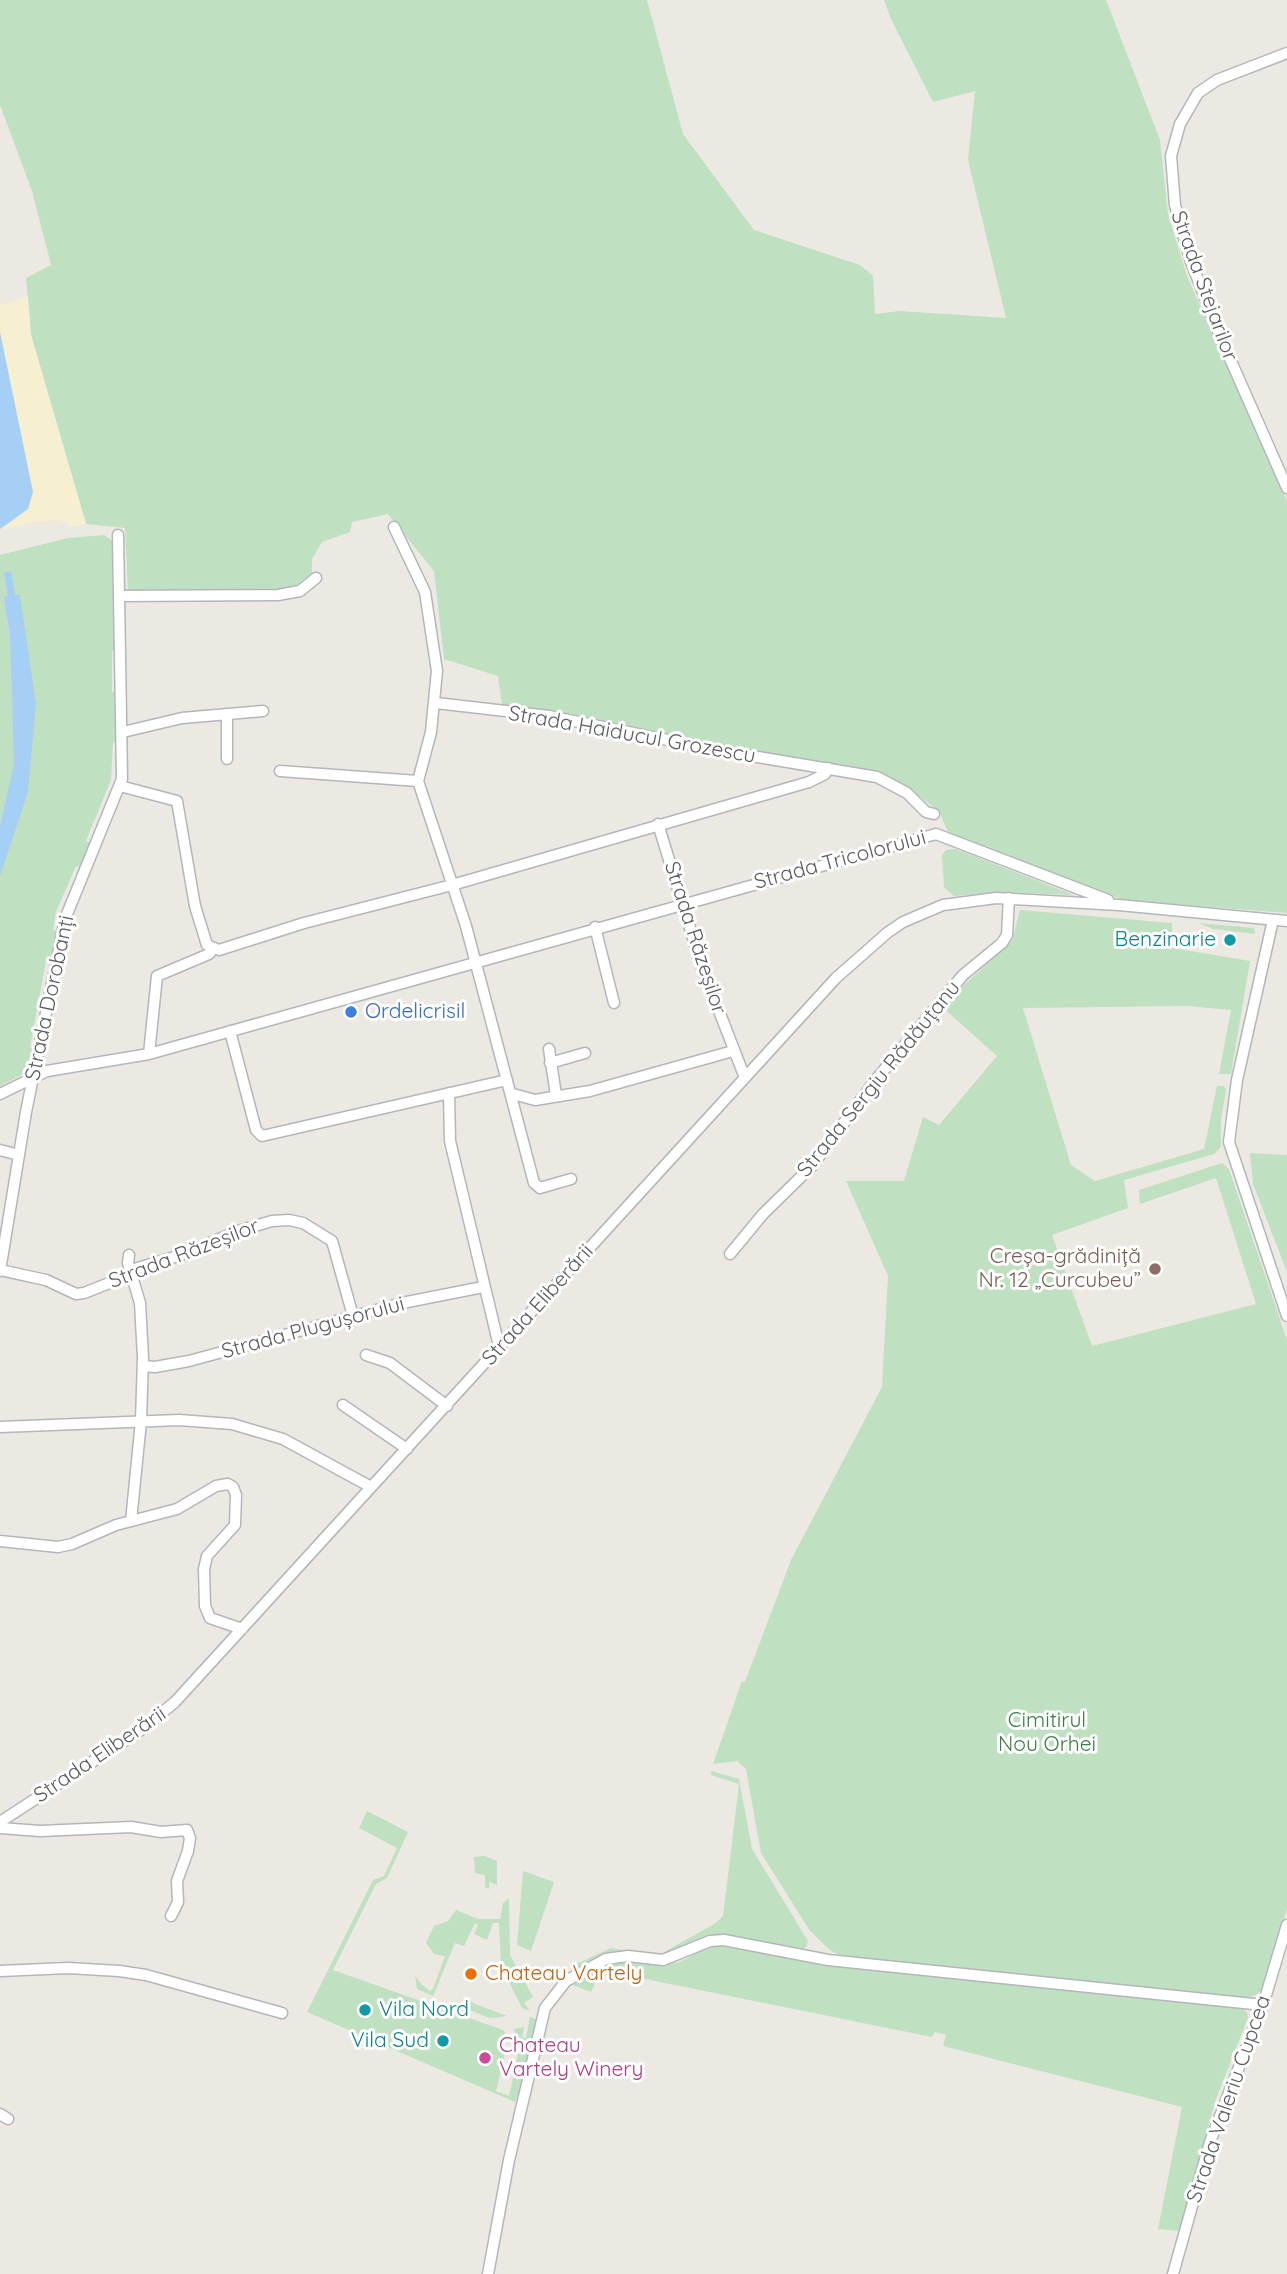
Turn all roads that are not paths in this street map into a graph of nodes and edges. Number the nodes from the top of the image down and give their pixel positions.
1 (1287, 53) edge
2 (1287, 488) edge
3 (394, 527) dead end
4 (118, 535) dead end
5 (316, 578) dead end
6 (121, 596) junction
7 (436, 703) junction
8 (263, 711) dead end
9 (227, 714) junction
10 (123, 732) junction
11 (227, 760) dead end
12 (828, 768) junction
13 (280, 771) dead end
14 (418, 780) junction
15 (120, 786) junction
16 (934, 814) dead end
17 (658, 824) junction
18 (452, 885) junction
19 (1009, 898) junction
20 (684, 904) junction
21 (1119, 905) junction
22 (1273, 920) junction
23 (1287, 921) edge
24 (595, 928) junction
25 (213, 949) junction
26 (476, 962) junction
27 (614, 1003) dead end
28 (230, 1031) junction
29 (549, 1049) dead end
30 (733, 1051) junction
31 (585, 1053) dead end
32 (149, 1054) junction
33 (550, 1063) junction
34 (33, 1076) junction
35 (745, 1078) junction
36 (507, 1080) junction
37 (449, 1093) junction
38 (0, 1094) edge
39 (513, 1094) junction
40 (556, 1095) junction
41 (0, 1150) edge
42 (19, 1155) junction
43 (571, 1179) dead end
44 (730, 1254) dead end
45 (129, 1255) dead end
46 (131, 1270) junction
47 (0, 1271) edge
48 (483, 1287) junction
49 (353, 1316) junction
50 (1287, 1316) edge
51 (499, 1346) junction
52 (366, 1355) dead end
53 (143, 1366) junction
54 (343, 1405) dead end
55 (447, 1406) junction
56 (141, 1421) junction
57 (0, 1427) edge
58 (407, 1449) junction
59 (371, 1487) junction
60 (131, 1521) junction
61 (0, 1541) edge
62 (242, 1629) junction
63 (0, 1825) edge
64 (171, 1916) dead end
65 (1287, 1925) edge
66 (0, 1971) edge
67 (1263, 2005) junction
68 (282, 2013) dead end
69 (488, 2274) edge
70 (1173, 2274) edge

1 - 2 street, Strada Stejarilor
3 - 7 street
4 - 6 street, Strada Dorobanți
5 - 6 street
6 - 10 street, Strada Dorobanți
7 - 12 street, Strada Haiducul Grozescu
7 - 14 street
8 - 9 street
9 - 10 street
9 - 11 street
10 - 15 street, Strada Dorobanți
12 - 16 street, Strada Haiducul Grozescu
12 - 17 street, Strada Haiducul Grozescu
13 - 14 street
14 - 18 street
15 - 25 street
15 - 34 street, Strada Dorobanți
17 - 18 street, Strada Haiducul Grozescu
17 - 20 street, Strada Răzeșilor
18 - 25 street, Strada Haiducul Grozescu
18 - 26 street
19 - 21 street, Strada Eliberării
19 - 35 street, Strada Eliberării
19 - 44 street, Strada Sergiu Rădăuțanu
20 - 21 street, Strada Tricolorului
20 - 24 street, Strada Tricolorului
20 - 30 street, Strada Răzeșilor
21 - 22 street
22 - 23 street
22 - 50 street
24 - 26 street, Strada Tricolorului
24 - 27 street
25 - 32 street
26 - 28 street, Strada Tricolorului
26 - 36 street
28 - 32 street, Strada Tricolorului
28 - 37 street
29 - 33 street
30 - 35 street, Strada Răzeșilor
30 - 40 street
31 - 33 street
32 - 34 street, Strada Tricolorului
33 - 40 street
34 - 38 street, Strada Tricolorului
34 - 42 street, Strada Dorobanți
35 - 51 street, Strada Eliberării
36 - 37 street
36 - 39 street
37 - 48 street
39 - 40 street
39 - 43 street
41 - 42 street
42 - 47 street, Strada Dorobanți
45 - 46 street
46 - 47 street, Strada Răzeșilor
46 - 49 street, Strada Răzeșilor
46 - 53 street
48 - 49 street, Strada Plugușorului
48 - 51 street
49 - 53 street, Strada Plugușorului
51 - 55 street, Strada Eliberării
52 - 55 street
53 - 56 street
54 - 58 street
55 - 58 street, Strada Eliberării
56 - 57 street
56 - 59 street
56 - 60 street
58 - 59 street, Strada Eliberării
59 - 62 street, Strada Eliberării
60 - 61 street
60 - 62 street
62 - 63 street, Strada Eliberării
63 - 64 street, Strada Eliberării
65 - 67 street, Strada Valeriu Cupcea
66 - 68 street
67 - 69 street
67 - 70 street, Strada Valeriu Cupcea

